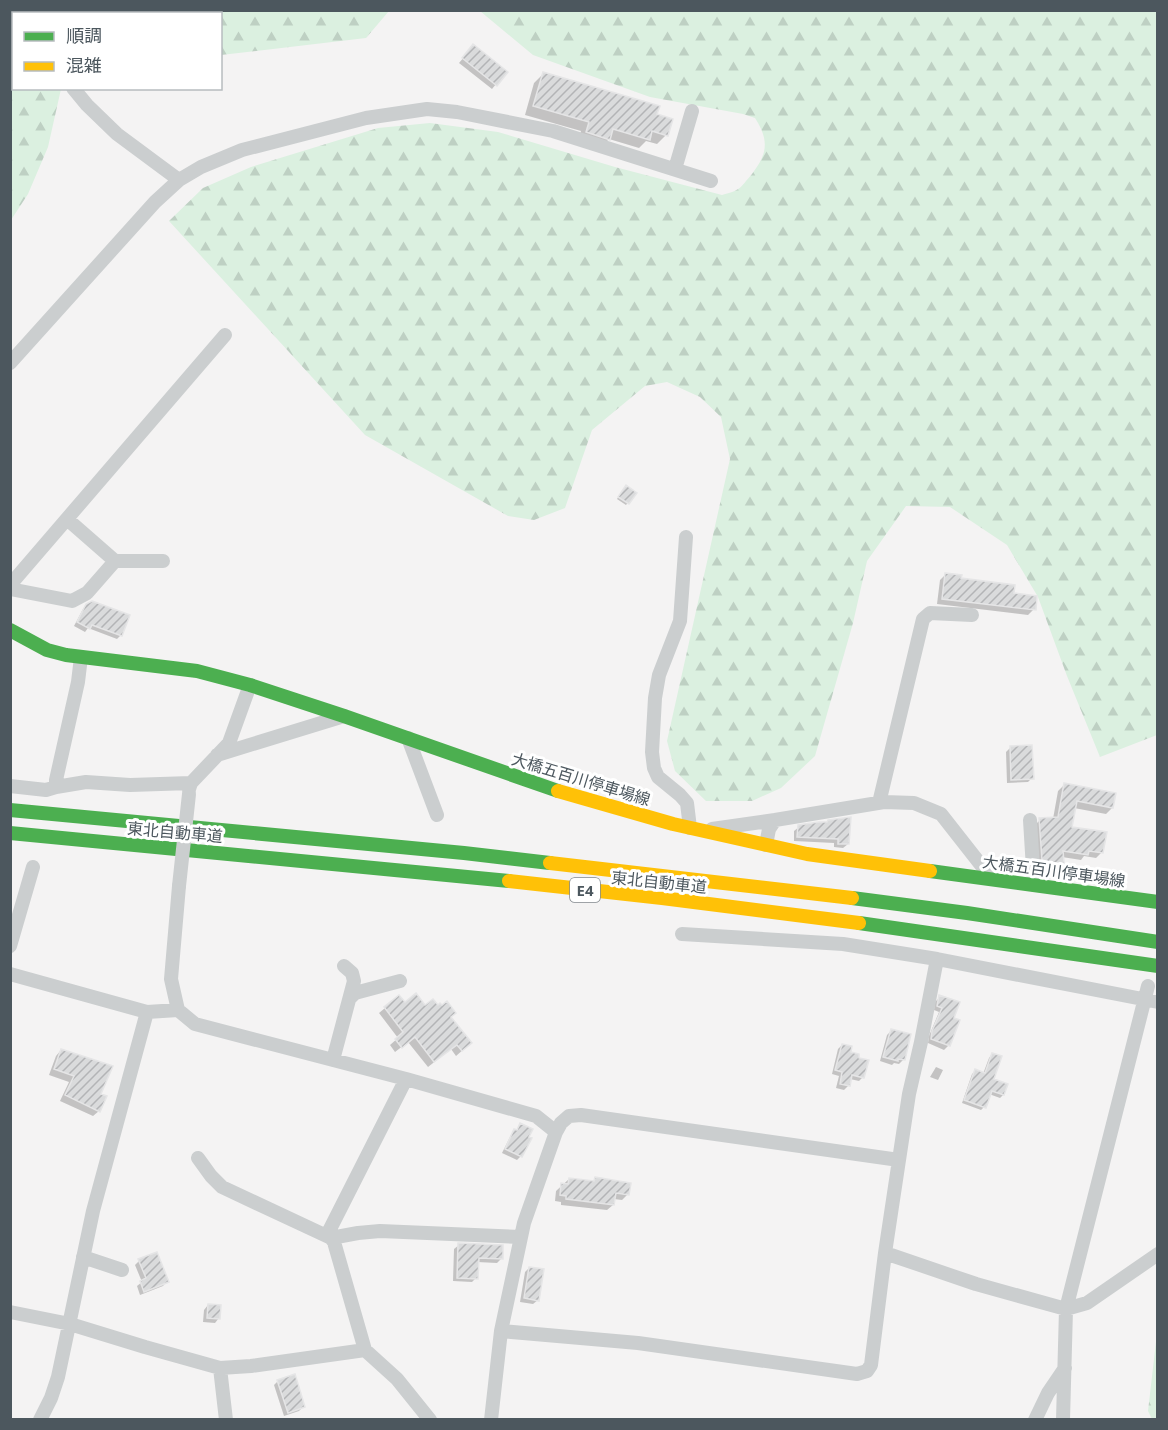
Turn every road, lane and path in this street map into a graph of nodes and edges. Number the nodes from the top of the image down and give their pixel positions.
1 (75, 90) edge
2 (692, 111) dead end
3 (675, 169) junction
4 (179, 180) junction
5 (711, 181) dead end
6 (225, 335) dead end
7 (10, 363) edge
8 (67, 519) junction
9 (686, 537) dead end
10 (115, 561) junction
11 (163, 561) dead end
12 (10, 587) edge
13 (972, 615) dead end
14 (10, 630) edge
15 (81, 657) junction
16 (250, 685) junction
17 (344, 716) junction
18 (408, 738) junction
19 (217, 755) junction
20 (10, 786) edge
21 (56, 787) junction
22 (190, 788) junction
23 (879, 803) junction
24 (10, 810) edge
25 (437, 815) dead end
26 (775, 820) junction
27 (1030, 820) dead end
28 (696, 829) junction
29 (10, 833) edge
30 (766, 845) junction
31 (33, 867) dead end
32 (992, 879) junction
33 (1034, 885) junction
34 (1158, 902) edge
35 (682, 934) dead end
36 (1158, 942) edge
37 (10, 946) edge
38 (937, 959) junction
39 (344, 966) dead end
40 (1158, 966) edge
41 (10, 974) edge
42 (400, 981) dead end
43 (1148, 986) dead end
44 (351, 997) junction
45 (1151, 1001) edge
46 (178, 1010) junction
47 (147, 1012) junction
48 (333, 1060) junction
49 (406, 1079) junction
50 (556, 1132) junction
51 (198, 1158) dead end
52 (899, 1160) junction
53 (329, 1237) junction
54 (521, 1237) junction
55 (885, 1253) junction
56 (1158, 1254) edge
57 (83, 1257) junction
58 (122, 1269) dead end
59 (1066, 1309) junction
60 (10, 1311) edge
61 (70, 1324) junction
62 (501, 1331) junction
63 (365, 1350) junction
64 (220, 1368) junction
65 (1065, 1368) junction
66 (40, 1419) edge
67 (226, 1419) edge
68 (430, 1419) edge
69 (491, 1419) edge
70 (1035, 1419) edge
71 (1063, 1419) edge

1 - 4 street
2 - 3 street
3 - 4 street
3 - 5 street
4 - 7 street
6 - 8 street
8 - 10 street
8 - 12 street
9 - 28 street
10 - 11 street
10 - 12 street
13 - 23 street
14 - 15 main road, 大橋五百川停車場線
15 - 16 main road, 大橋五百川停車場線
15 - 21 street
16 - 17 main road, 大橋五百川停車場線
16 - 19 street
17 - 18 main road, 大橋五百川停車場線
17 - 19 street
18 - 25 street
18 - 28 main road, 大橋五百川停車場線
19 - 22 street
20 - 21 street
21 - 22 street
22 - 46 street, bridge
23 - 26 street
23 - 32 street
24 - 36 main road, 東北自動車道 / E4
26 - 28 street
26 - 30 street
27 - 33 street
28 - 30 main road, 大橋五百川停車場線
29 - 40 main road, 東北自動車道 / E4
30 - 32 main road, 大橋五百川停車場線
31 - 37 street
32 - 33 main road, 大橋五百川停車場線
33 - 34 main road, 大橋五百川停車場線
35 - 38 street
38 - 45 street
38 - 52 street
39 - 44 street
41 - 47 street
42 - 44 street
43 - 45 street
44 - 48 street
45 - 59 street
46 - 47 street
46 - 48 street
47 - 57 street
48 - 49 street
49 - 50 street
49 - 53 street
50 - 52 street
50 - 54 street
51 - 53 street
52 - 55 street
53 - 54 street
53 - 63 street
54 - 62 street
55 - 59 street
55 - 62 street
56 - 59 street
57 - 58 street
57 - 61 street
59 - 65 street
60 - 61 street
61 - 64 street
61 - 66 street
62 - 69 street
63 - 64 street
63 - 68 street
64 - 67 street
65 - 70 street
65 - 71 street

